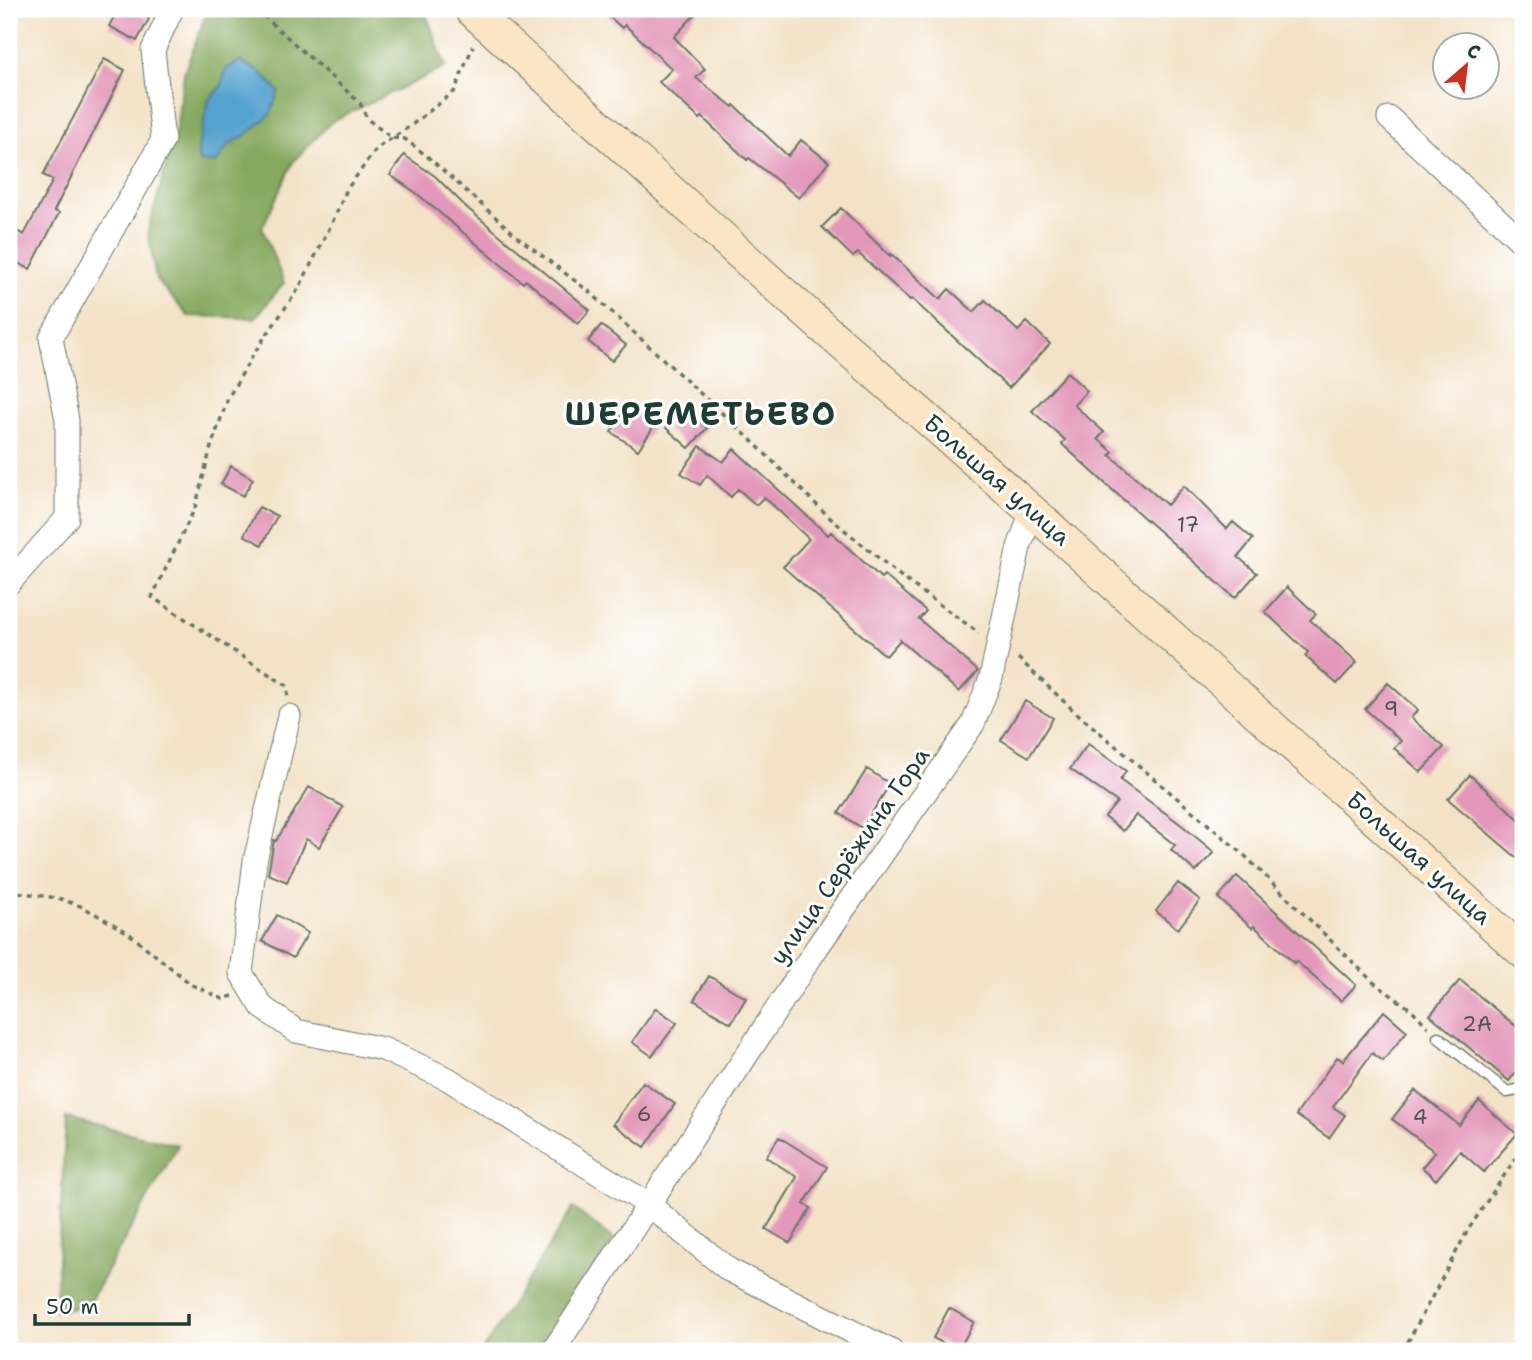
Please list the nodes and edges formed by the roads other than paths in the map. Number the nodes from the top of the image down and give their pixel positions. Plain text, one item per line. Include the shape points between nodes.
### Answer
1 (172, 9) edge
2 (477, 15) edge
3 (1389, 118) dead end
4 (1523, 243) edge
5 (1032, 511) junction
6 (9, 583) edge
7 (289, 716) road end
8 (1523, 952) edge
9 (1438, 1037) road end
10 (1523, 1089) edge
11 (649, 1205) junction
12 (553, 1351) edge
13 (891, 1351) edge

1 - 6 street via 153,50 163,140 51,338 67,420 67,518
2 - 5 street, Большая улица
3 - 4 street
5 - 8 street, Большая улица
5 - 11 street, улица Серёжина Гора via 1019,547 991,678 973,724 818,946
7 - 11 street via 255,861 241,972 262,1007 296,1031 383,1049 448,1079
9 - 10 lane via 1507,1092
11 - 12 street, улица Серёжина Гора
11 - 13 street via 729,1270

